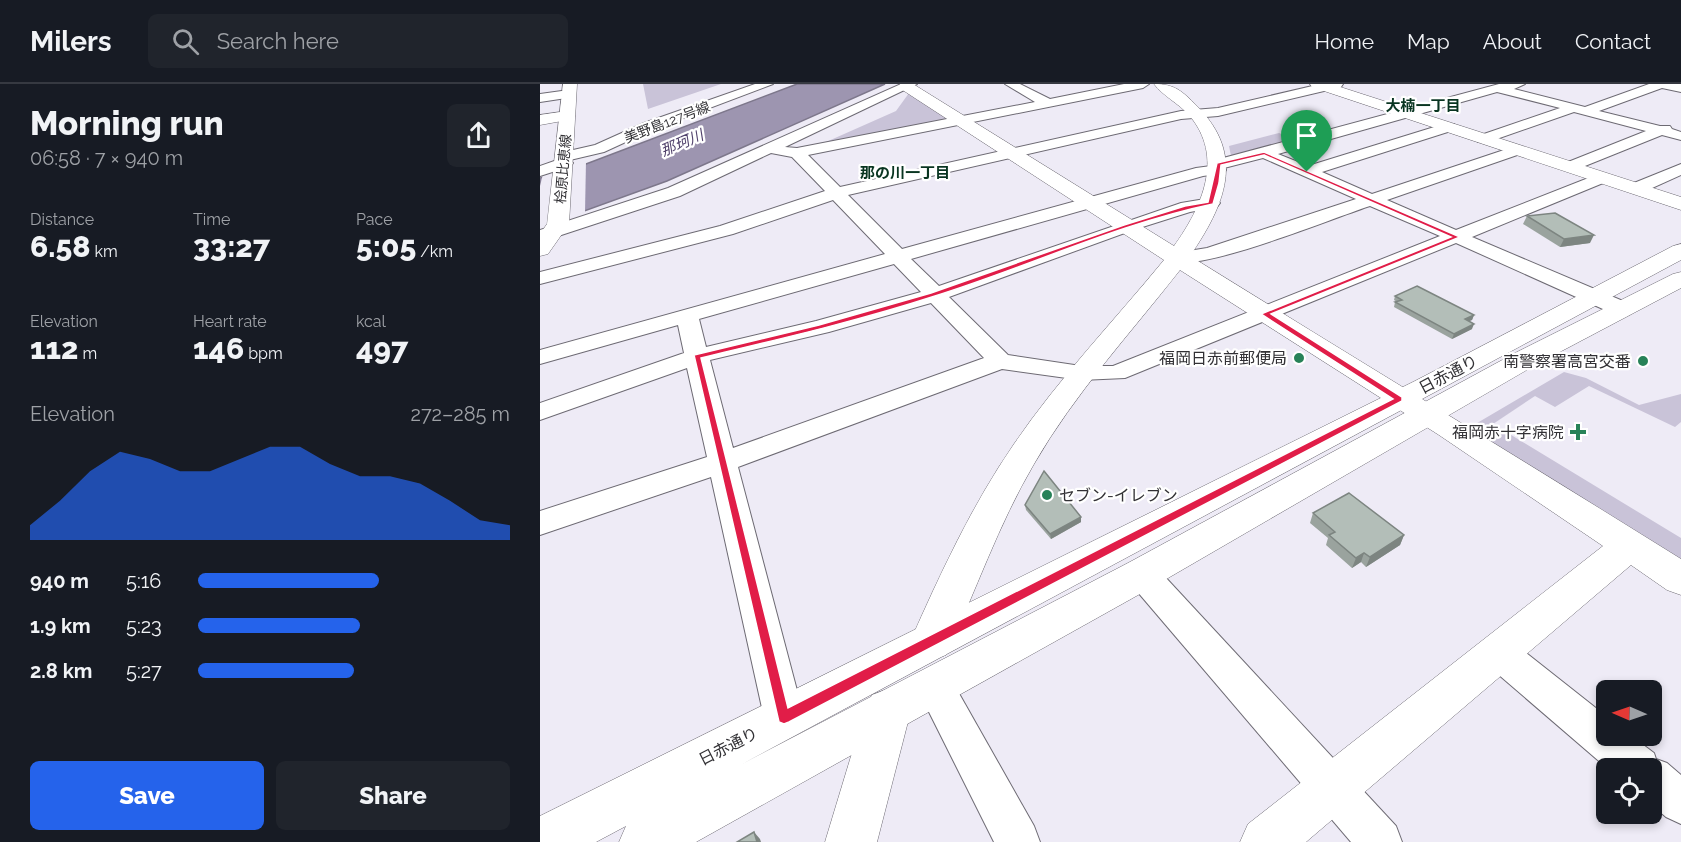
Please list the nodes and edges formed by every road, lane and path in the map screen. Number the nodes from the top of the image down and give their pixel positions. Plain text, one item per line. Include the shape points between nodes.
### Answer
1 (767, 84) edge
2 (1012, 84) edge
3 (1143, 84) edge
4 (1161, 84) edge
5 (1519, 84) edge
6 (908, 85) edge
7 (1327, 85) edge
8 (1490, 86) edge
9 (1681, 88) edge
10 (569, 89) edge
11 (540, 98) edge
12 (1048, 103) junction
13 (1580, 109) junction
14 (1197, 113) junction
15 (1406, 113) junction
16 (567, 116) junction
17 (540, 120) edge
18 (960, 121) junction
19 (1681, 122) edge
20 (1449, 127) junction
21 (1661, 130) junction
22 (1681, 135) edge
23 (1483, 139) junction
24 (768, 149) junction
25 (1518, 150) junction
26 (1013, 152) junction
27 (798, 153) junction
28 (1264, 153) junction
29 (565, 162) junction
30 (1218, 167) junction
31 (1569, 167) junction
32 (1681, 169) edge
33 (540, 171) edge
34 (1307, 172) junction
35 (1602, 178) junction
36 (1635, 189) junction
37 (836, 193) junction
38 (1371, 200) junction
39 (1089, 202) junction
40 (1210, 203) junction
41 (1681, 204) edge
42 (1126, 226) junction
43 (551, 230) edge
44 (1456, 237) junction
45 (540, 249) edge
46 (1681, 252) edge
47 (898, 257) junction
48 (1177, 258) junction
49 (540, 278) edge
50 (1681, 279) edge
51 (934, 295) junction
52 (1607, 303) junction
53 (1265, 314) junction
54 (687, 316) junction
55 (697, 356) junction
56 (540, 357) edge
57 (1000, 361) junction
58 (1081, 373) junction
59 (1413, 406) junction
60 (540, 412) edge
61 (721, 463) junction
62 (540, 523) edge
63 (1629, 546) junction
64 (1142, 574) junction
65 (1681, 579) edge
66 (931, 642) junction
67 (1498, 652) junction
68 (935, 686) junction
69 (888, 710) junction
70 (784, 717) junction
71 (1627, 758) edge
72 (1662, 786) edge
73 (1333, 789) junction
74 (1681, 802) edge
75 (543, 842) edge
76 (645, 842) edge
77 (851, 842) edge
78 (1017, 842) edge
79 (1266, 842) edge
80 (1380, 842) edge

1 - 29 street, 美野島127号線 via 649,126
2 - 12 street
3 - 12 street
4 - 14 street
5 - 8 street
6 - 18 street
6 - 24 street
7 - 14 street via 1218,112
7 - 15 street
8 - 13 street
8 - 15 street
9 - 13 street via 1661,84
10 - 11 street
10 - 16 street, 桧原比恵線
12 - 18 street
13 - 21 street
13 - 23 street
14 - 26 street
14 - 30 street via 1210,134
15 - 20 street
15 - 28 street
16 - 17 street
16 - 29 street, 桧原比恵線
18 - 26 street
18 - 27 street
19 - 21 street
20 - 23 street
20 - 34 street
21 - 22 street
21 - 31 street
23 - 25 street
24 - 27 street
24 - 43 street via 674,192
25 - 31 street
25 - 38 street
26 - 37 street
26 - 39 street
27 - 37 street
28 - 30 street
28 - 34 street
29 - 33 street, 美野島127号線
29 - 43 street, 桧原比恵線
30 - 39 street
30 - 40 street
31 - 35 street
32 - 36 street
34 - 38 street
35 - 36 street
35 - 44 street
36 - 41 street
37 - 47 street
37 - 49 street via 746,225
38 - 44 street
38 - 48 street via 1210,255
39 - 42 street
39 - 47 street
40 - 42 street
40 - 48 street
42 - 48 street
42 - 51 street
43 - 45 street
44 - 52 street
44 - 53 street
46 - 52 street, 日赤通り
47 - 51 street
47 - 54 street
48 - 53 street
48 - 58 street
50 - 52 street, 日赤通り
51 - 55 street
51 - 57 street
52 - 59 street, 日赤通り
53 - 58 street via 1116,373
53 - 59 street
54 - 55 street
54 - 56 street
55 - 60 street
55 - 61 street
57 - 58 street
57 - 61 street
58 - 66 street via 1010,476 960,569
59 - 63 street
59 - 64 street, 日赤通り
59 - 66 street, 日赤通り
61 - 62 street
61 - 70 street
63 - 65 street
63 - 67 street
64 - 68 street, 日赤通り
64 - 73 street
66 - 70 street, 日赤通り
67 - 71 street
67 - 73 street
68 - 69 street, 日赤通り
68 - 78 street
69 - 76 street, 日赤通り
69 - 77 street
70 - 75 street, 日赤通り
72 - 74 street
73 - 79 street
73 - 80 street

